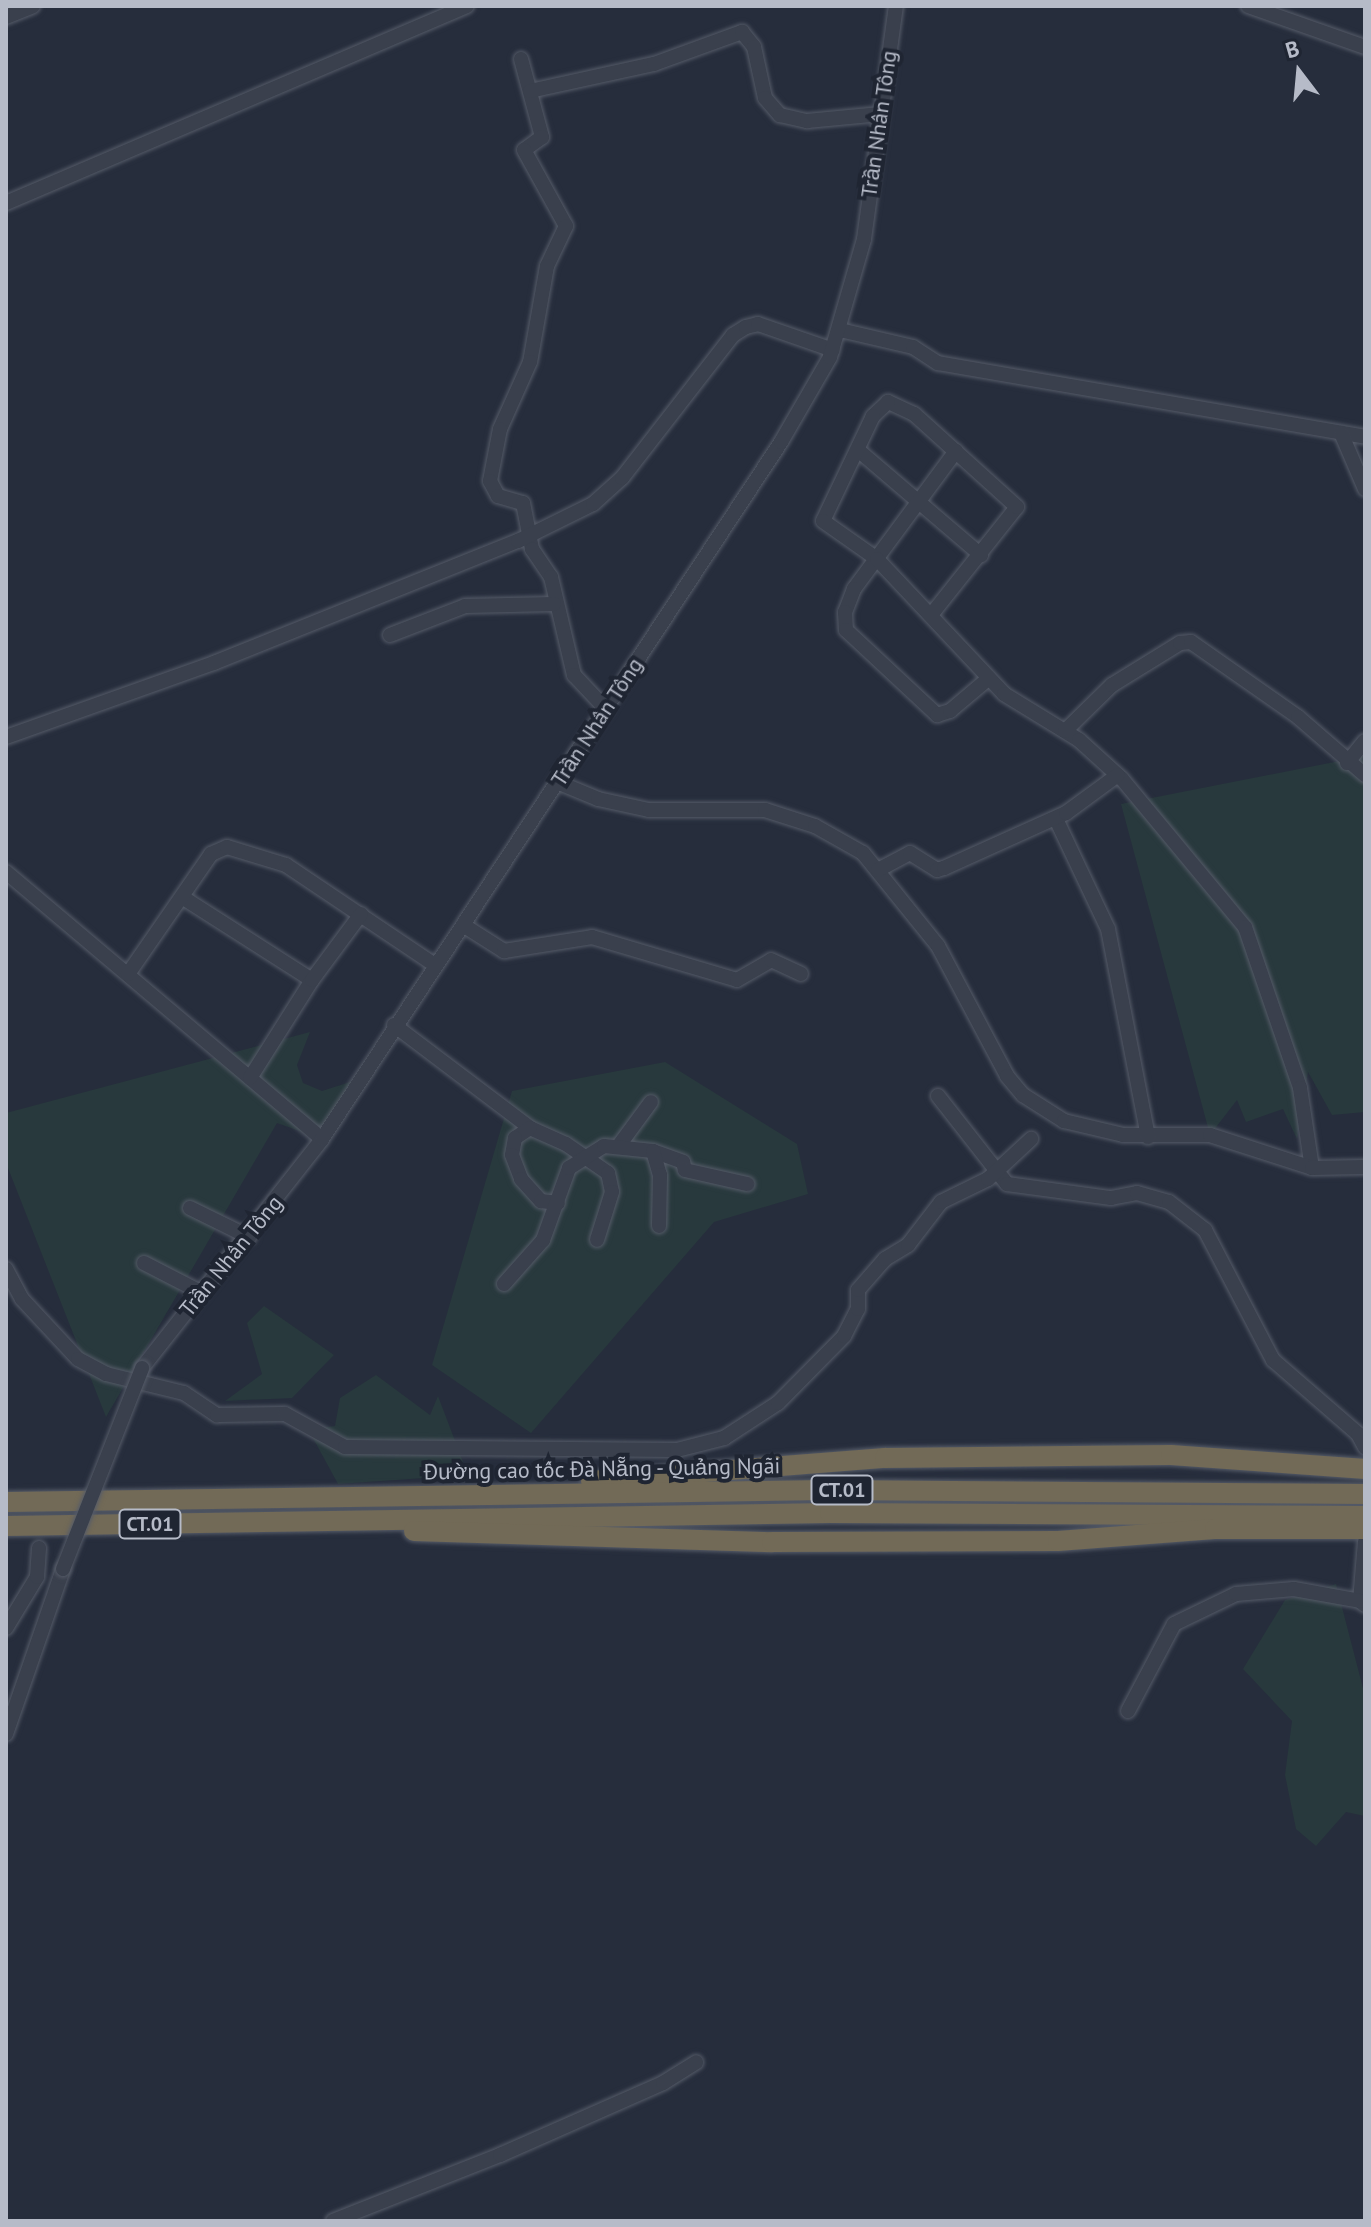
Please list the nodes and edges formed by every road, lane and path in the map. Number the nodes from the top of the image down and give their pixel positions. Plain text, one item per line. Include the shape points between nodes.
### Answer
1 (33, 6) edge
2 (467, 6) edge
3 (896, 6) edge
4 (1248, 6) edge
5 (6, 17) edge
6 (1365, 47) edge
7 (521, 59) dead end
8 (530, 91) junction
9 (881, 114) junction
10 (6, 203) edge
11 (840, 330) junction
12 (833, 350) junction
13 (1341, 433) junction
14 (1365, 437) edge
15 (858, 450) junction
16 (956, 451) junction
17 (1365, 489) edge
18 (918, 504) junction
19 (529, 536) junction
20 (981, 555) junction
21 (877, 559) junction
22 (554, 604) junction
23 (931, 615) junction
24 (390, 635) dead end
25 (989, 678) junction
26 (606, 709) junction
27 (1065, 731) junction
28 (6, 737) edge
29 (1365, 741) edge
30 (1347, 763) junction
31 (1118, 775) junction
32 (1365, 775) edge
33 (557, 782) junction
34 (1056, 819) junction
35 (878, 870) junction
36 (6, 872) edge
37 (182, 897) junction
38 (361, 914) junction
39 (463, 925) junction
40 (435, 965) junction
41 (128, 974) junction
42 (801, 974) dead end
43 (312, 980) junction
44 (394, 1025) junction
45 (250, 1078) junction
46 (938, 1096) dead end
47 (651, 1102) dead end
48 (530, 1128) junction
49 (1148, 1137) junction
50 (322, 1139) junction
51 (1031, 1139) dead end
52 (620, 1144) junction
53 (653, 1151) junction
54 (584, 1158) junction
55 (1365, 1167) edge
56 (1312, 1168) junction
57 (995, 1172) junction
58 (747, 1184) dead end
59 (558, 1203) junction
60 (190, 1208) dead end
61 (659, 1226) dead end
62 (249, 1237) junction
63 (597, 1240) dead end
64 (144, 1263) dead end
65 (6, 1269) edge
66 (504, 1284) dead end
67 (202, 1293) junction
68 (1365, 1447) edge
69 (1365, 1469) edge
70 (319, 1494) junction
71 (1365, 1494) edge
72 (6, 1502) edge
73 (1365, 1516) edge
74 (330, 1524) junction
75 (6, 1526) edge
76 (1365, 1529) edge
77 (1365, 1542) edge
78 (39, 1548) dead end
79 (1363, 1603) edge
80 (6, 1628) edge
81 (1128, 1711) dead end
82 (6, 1734) edge
83 (696, 2062) dead end
84 (333, 2221) edge

1 - 5 street
2 - 10 street
3 - 9 street, Trần Nhân Tông
4 - 6 street
7 - 8 street
8 - 9 street via 654,64 742,32 754,47 765,98 780,115 807,121
8 - 19 street via 542,137 524,150 566,226 547,266 530,362 500,429 490,481 498,496 521,500
9 - 11 street, Trần Nhân Tông via 864,239
11 - 12 street, Trần Nhân Tông
11 - 13 street via 913,347 938,363
12 - 19 street via 758,324 746,327 733,335 622,478 593,504
12 - 26 street, Trần Nhân Tông via 781,442
13 - 14 street
13 - 17 street
15 - 16 street via 878,407 888,402 914,414
15 - 18 street
15 - 21 street via 823,518
16 - 18 street
16 - 20 street via 1017,507
18 - 20 street
18 - 21 street
19 - 22 street via 533,551 547,564
19 - 28 street via 214,663
20 - 23 street
21 - 23 street
21 - 25 street via 849,599 846,630 937,715 950,711
22 - 24 street via 465,606
22 - 26 street via 574,675
23 - 25 street
25 - 27 street via 1004,694
26 - 33 street, Trần Nhân Tông
27 - 30 street via 1112,685 1180,643 1191,642 1287,709
27 - 31 street
29 - 30 street
30 - 32 street
31 - 34 street
31 - 56 street via 1245,927 1300,1088
33 - 35 street via 598,799 649,810 765,810 840,838
33 - 39 street, Trần Nhân Tông
34 - 35 street via 944,868 937,870 910,853
34 - 49 street via 1108,929
35 - 49 street via 938,946 997,1061 1023,1095 1064,1121
36 - 41 street
37 - 38 street via 211,854 227,847 286,865
37 - 41 street
37 - 43 street
38 - 40 street
38 - 43 street
39 - 40 street, Trần Nhân Tông
39 - 42 street via 504,951 592,937 737,980 771,960
40 - 44 street, Trần Nhân Tông
41 - 45 street
43 - 45 street
44 - 48 street
44 - 50 street, Trần Nhân Tông
45 - 50 street
46 - 57 street
47 - 52 street
48 - 54 street
48 - 59 street via 515,1138 512,1155 521,1179 541,1201
49 - 56 street via 1210,1135
50 - 62 street, Trần Nhân Tông
51 - 57 street
52 - 53 street
52 - 54 street
53 - 58 street via 683,1162 685,1170
53 - 61 street via 660,1175
54 - 59 street via 569,1168
54 - 63 street via 612,1179
55 - 56 street
57 - 65 street via 941,1202 908,1245 885,1259 858,1290 858,1309 844,1336 778,1403 724,1438 677,1450 345,1447 285,1414 217,1415 184,1393 106,1374 78,1359 22,1299
57 - 68 street via 1007,1184 1039,1192 1111,1198 1137,1193 1169,1202 1205,1230 1273,1360 1358,1434
59 - 66 street via 543,1240
60 - 62 street
62 - 67 street, Trần Nhân Tông
64 - 67 street
67 - 82 street, Trần Nhân Tông, bridge via 142,1368 63,1569
69 - 70 highway via 1171,1455 885,1458 651,1479
70 - 71 highway, Đường cao tốc Đà Nẵng - Quảng Ngãi / CT.01 via 1019,1489
70 - 72 highway, CT.01
73 - 74 highway, Đường cao tốc Đà Nẵng - Quảng Ngãi / CT.01 via 1019,1512
74 - 75 highway, CT.01
74 - 76 highway via 772,1542 1058,1541 1215,1529
77 - 79 street
78 - 80 street via 37,1577
79 - 81 street via 1294,1589 1223,1600 1174,1624
83 - 84 street via 663,2083 486,2161

